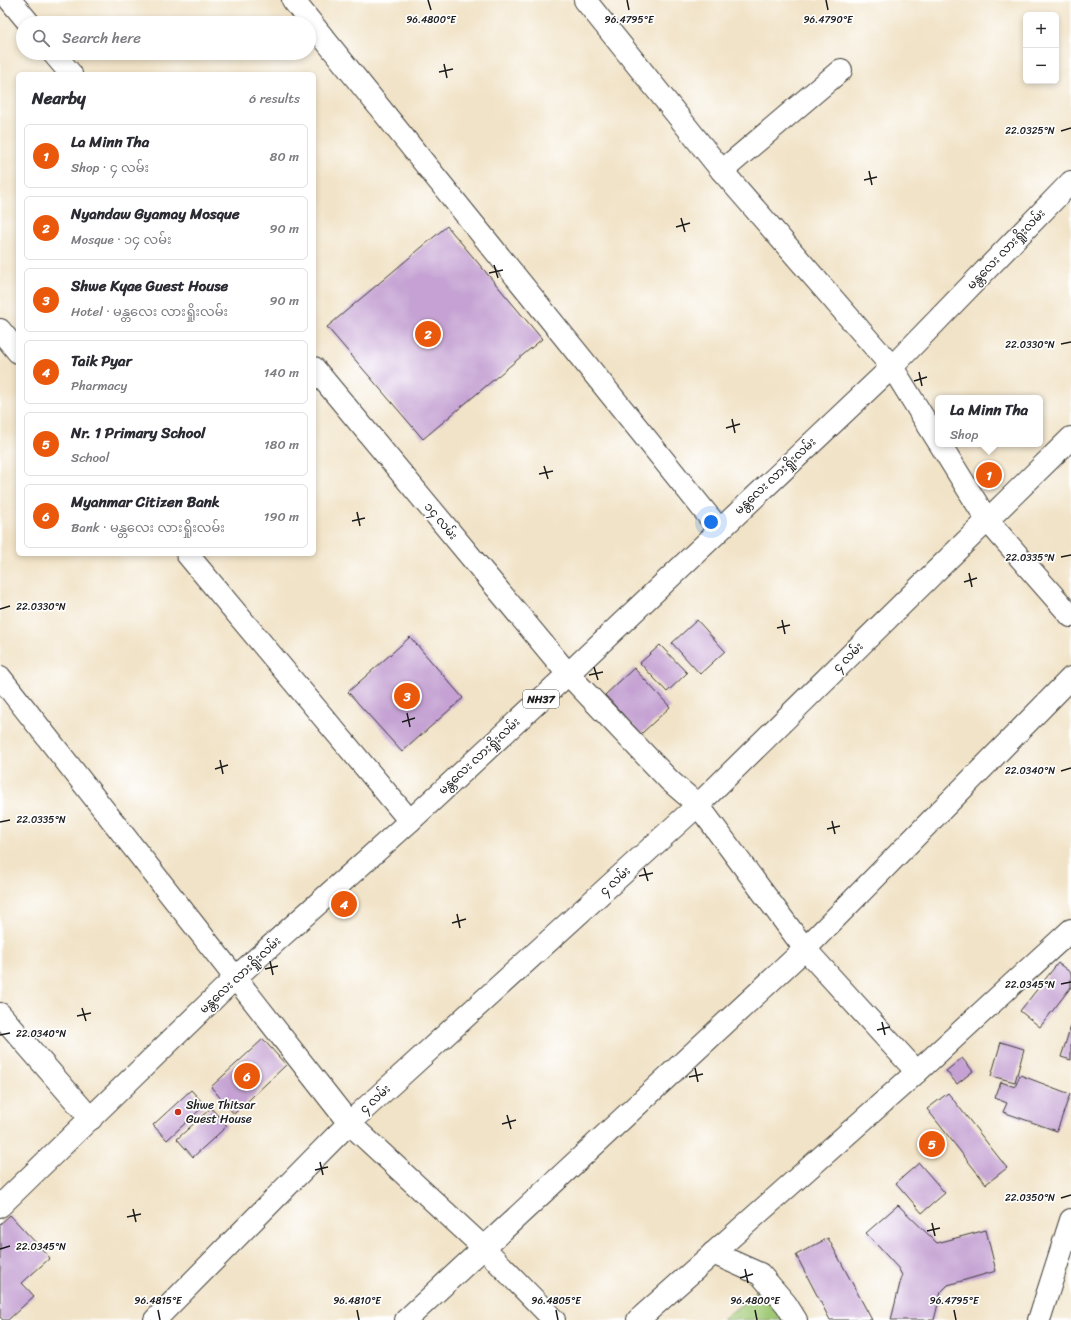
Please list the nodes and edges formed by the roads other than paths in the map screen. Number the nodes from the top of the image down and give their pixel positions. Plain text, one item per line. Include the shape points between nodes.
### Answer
1 (10, 0) edge
2 (293, 0) edge
3 (585, 0) edge
4 (23, 16) edge
5 (306, 16) edge
6 (316, 29) edge
7 (59, 60) edge
8 (841, 70) dead end
9 (69, 72) edge
10 (722, 171) junction
11 (1071, 182) edge
12 (0, 330) edge
13 (16, 350) edge
14 (892, 367) junction
15 (316, 370) edge
16 (935, 436) edge
17 (1071, 438) edge
18 (942, 447) edge
19 (987, 520) junction
20 (719, 529) junction
21 (189, 556) edge
22 (1071, 616) edge
23 (568, 674) junction
24 (0, 677) edge
25 (1071, 678) edge
26 (698, 805) junction
27 (410, 821) junction
28 (1071, 930) edge
29 (805, 949) junction
30 (235, 978) junction
31 (0, 1014) edge
32 (917, 1072) junction
33 (91, 1119) junction
34 (349, 1123) junction
35 (0, 1206) edge
36 (1071, 1220) edge
37 (484, 1248) junction
38 (713, 1253) junction
39 (155, 1320) edge
40 (406, 1320) edge
41 (554, 1320) edge
42 (638, 1320) edge
43 (796, 1320) edge
44 (1040, 1320) edge

1 - 4 main road
2 - 5 main road
3 - 10 main road
6 - 20 main road
7 - 9 main road
8 - 10 main road
10 - 14 main road
11 - 14 main road, မန္တလေး လားရှိုးလမ်း / NH37
12 - 13 main road
14 - 16 main road
14 - 20 main road, မန္တလေး လားရှိုးလမ်း / NH37
15 - 23 main road, ၁၄ လမ်း
17 - 19 main road, ၄ လမ်း
18 - 19 main road
19 - 22 main road
19 - 26 main road, ၄ လမ်း
20 - 23 main road, မန္တလေး လားရှိုးလမ်း / NH37
21 - 27 main road
23 - 26 main road, ၁၄ လမ်း via 670,781
23 - 27 main road, မန္တလေး လားရှိုးလမ်း / NH37
24 - 30 main road
25 - 29 main road
26 - 29 main road, ၁၄ လမ်း
26 - 34 main road, ၄ လမ်း
27 - 30 main road, မန္တလေး လားရှိုးလမ်း / NH37
28 - 32 main road
29 - 32 main road, ၁၄ လမ်း
29 - 37 main road
30 - 33 main road, မန္တလေး လားရှိုးလမ်း / NH37
30 - 34 main road
31 - 33 main road
32 - 38 main road
33 - 35 main road, မန္တလေး လားရှိုးလမ်း / NH37
34 - 37 main road
34 - 39 main road, ၄ လမ်း
36 - 44 main road
37 - 40 main road
37 - 41 main road
38 - 42 main road
38 - 43 main road via 760,1274

